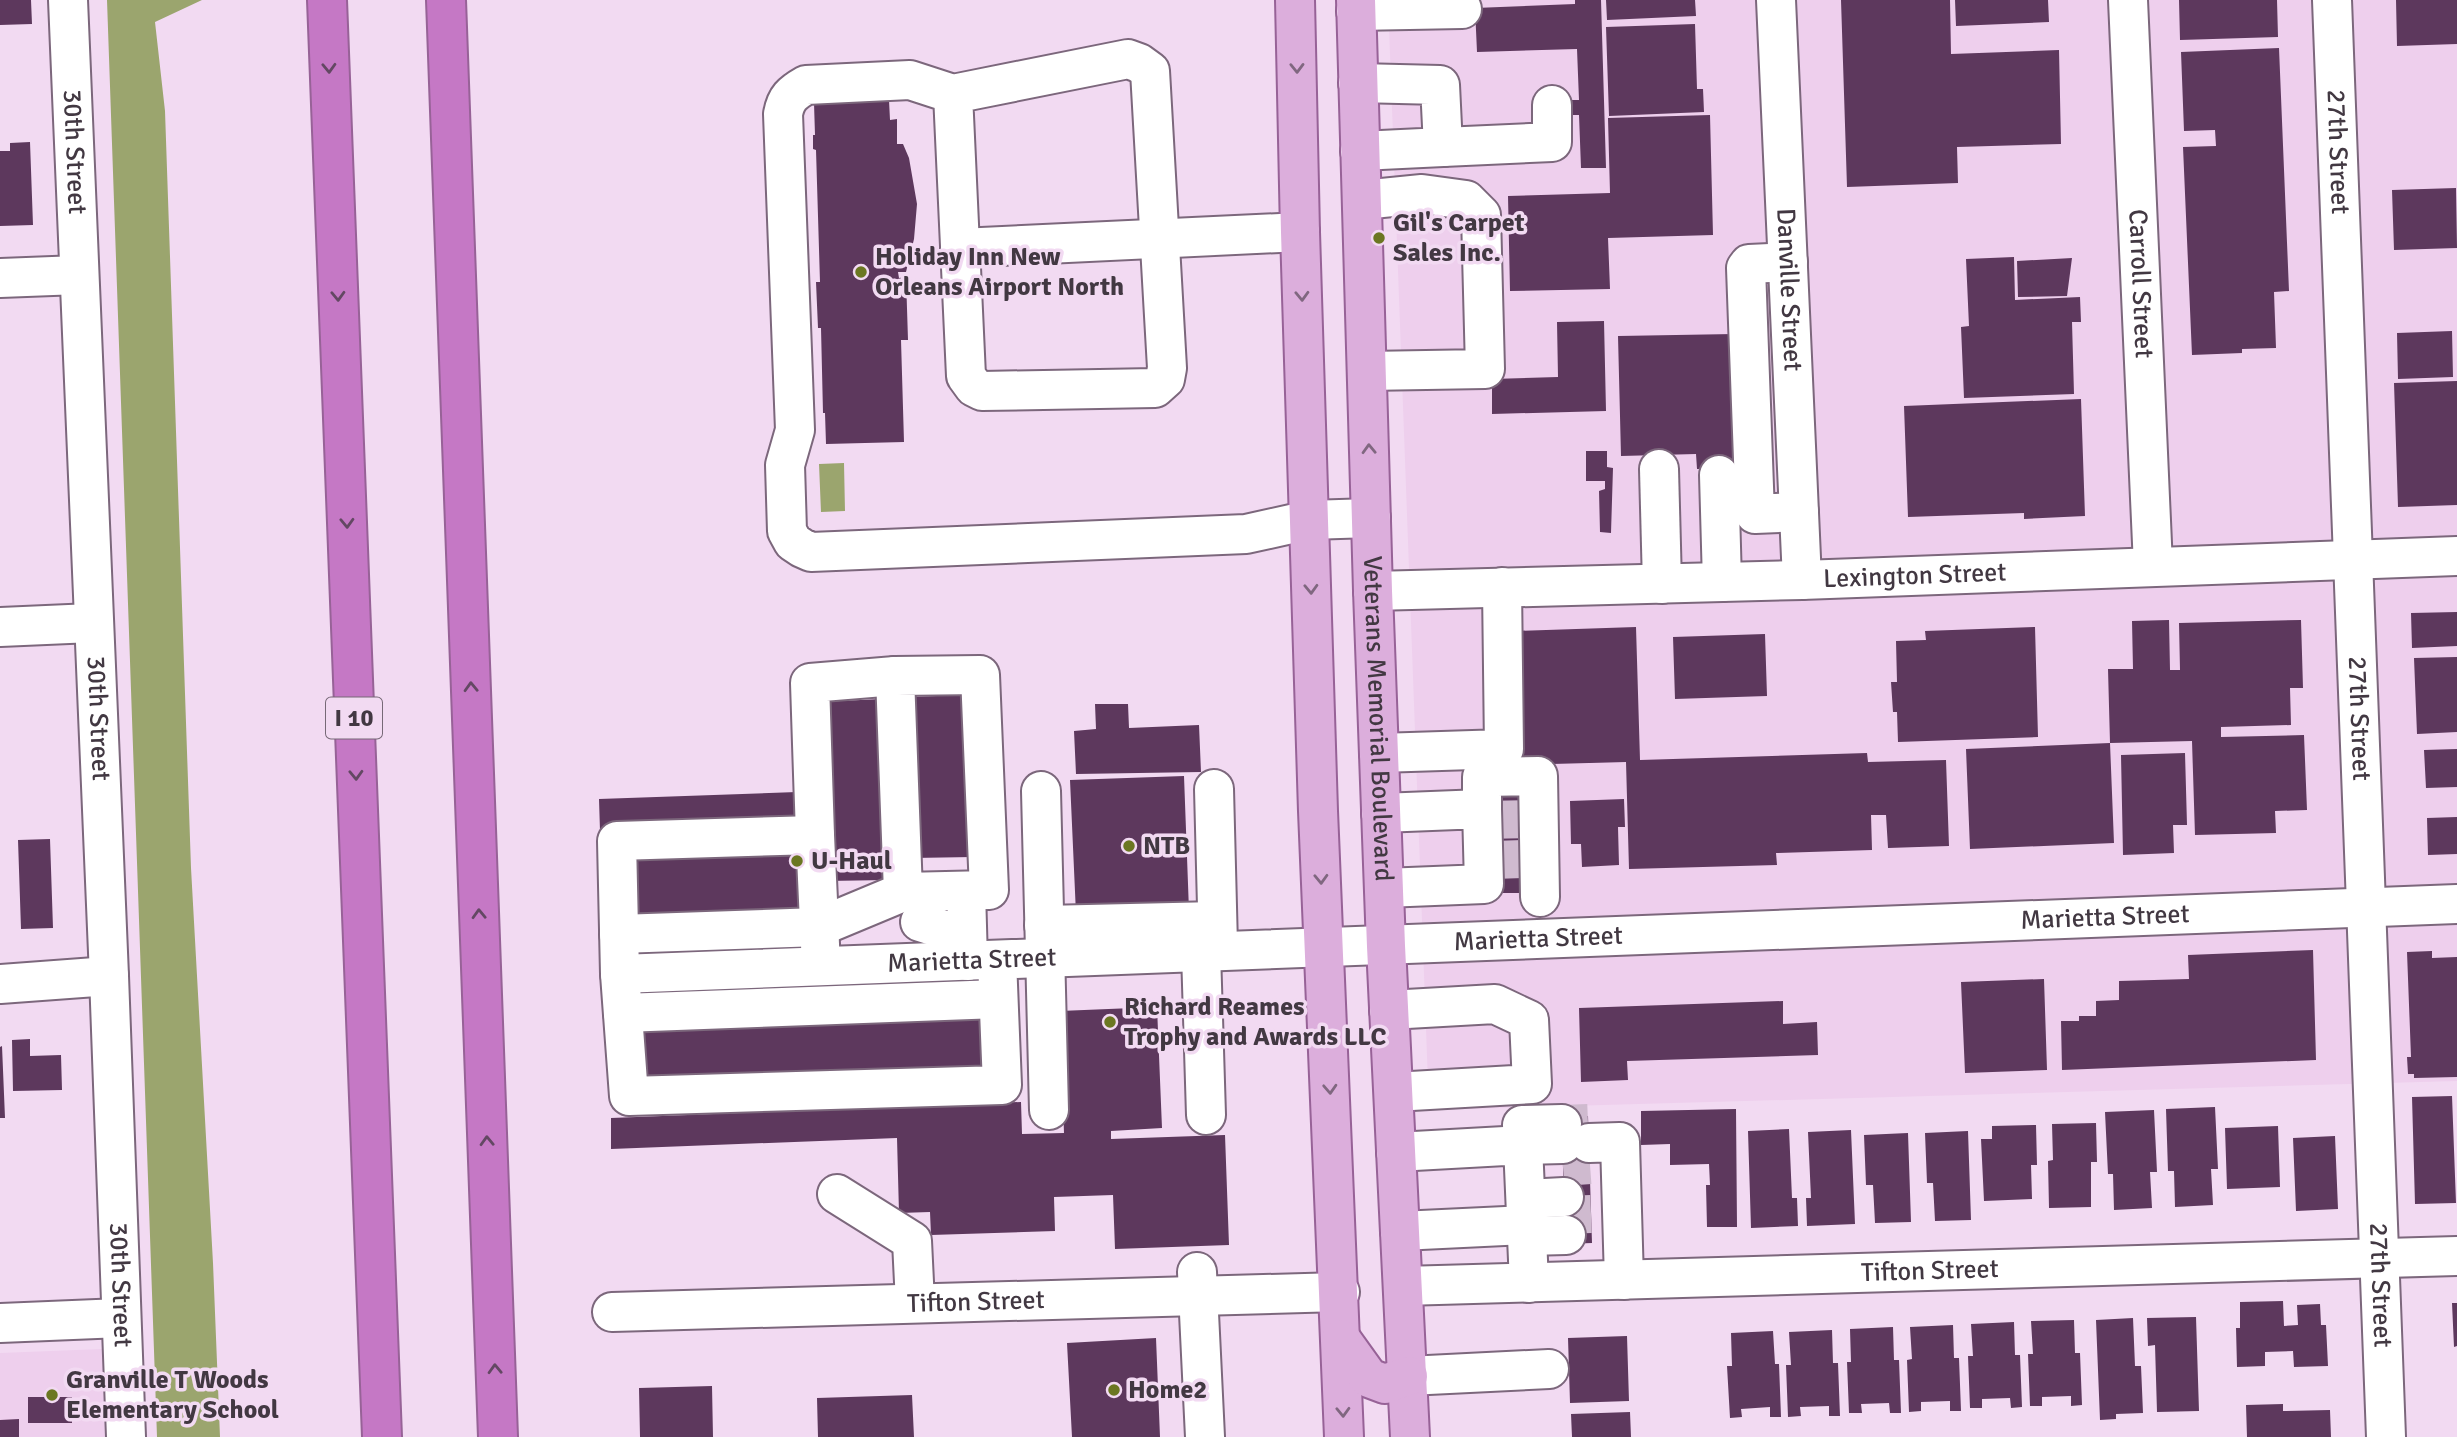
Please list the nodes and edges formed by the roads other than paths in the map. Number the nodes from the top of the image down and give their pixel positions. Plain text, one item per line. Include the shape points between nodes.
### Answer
1 (68, 0) edge
2 (327, 0) edge
3 (446, 0) edge
4 (1295, 0) edge
5 (1776, 0) edge
6 (2128, 0) edge
7 (2332, 0) edge
8 (1356, 5) edge
9 (1462, 9) dead end
10 (1358, 83) junction
11 (953, 94) junction
12 (1552, 105) dead end
13 (1443, 147) junction
14 (1360, 151) junction
15 (1362, 200) junction
16 (1300, 232) junction
17 (1160, 240) junction
18 (960, 248) junction
19 (79, 275) junction
20 (0, 278) edge
21 (1367, 371) junction
22 (1659, 469) dead end
23 (1719, 475) dead end
24 (1371, 517) junction
25 (1309, 520) junction
26 (2457, 556) edge
27 (2354, 561) junction
28 (2153, 566) junction
29 (1802, 580) junction
30 (1722, 582) junction
31 (1662, 584) junction
32 (1502, 587) junction
33 (1373, 591) junction
34 (92, 622) junction
35 (0, 627) edge
36 (895, 676) junction
37 (1379, 753) junction
38 (1214, 789) dead end
39 (1041, 791) dead end
40 (1482, 809) junction
41 (1381, 813) junction
42 (815, 835) junction
43 (1505, 864) junction
44 (1384, 888) junction
45 (966, 891) junction
46 (1541, 897) junction
47 (2457, 904) edge
48 (2367, 906) junction
49 (899, 909) junction
50 (819, 927) junction
51 (619, 934) junction
52 (1045, 941) junction
53 (1212, 941) junction
54 (1541, 941) junction
55 (1386, 946) junction
56 (1323, 947) junction
57 (977, 953) junction
58 (821, 966) junction
59 (620, 974) junction
60 (109, 976) junction
61 (0, 984) edge
62 (998, 999) junction
63 (1389, 1010) junction
64 (622, 1013) junction
65 (1394, 1092) junction
66 (1049, 1110) dead end
67 (1206, 1115) dead end
68 (1396, 1152) junction
69 (1590, 1183) junction
70 (837, 1194) dead end
71 (1525, 1198) junction
72 (1400, 1231) junction
73 (2457, 1256) edge
74 (2381, 1259) junction
75 (1624, 1280) junction
76 (1529, 1283) junction
77 (1403, 1286) junction
78 (1340, 1292) junction
79 (1199, 1296) junction
80 (915, 1303) junction
81 (612, 1311) dead end
82 (121, 1318) junction
83 (0, 1323) edge
84 (1341, 1339) junction
85 (1549, 1369) dead end
86 (1408, 1376) junction
87 (1197, 1432) edge
88 (126, 1437) edge
89 (382, 1437) edge
90 (498, 1437) edge
91 (1344, 1437) edge
92 (1410, 1437) edge
93 (2386, 1437) edge

1 - 19 street, 30th Street
2 -> 89 highway, I 10
90 -> 3 highway
4 -> 16 main road
5 - 29 street, Danville Street
6 - 28 street, Carroll Street
7 - 27 street, 27th Street
8 - 9 street
8 - 10 main road, Veterans Memorial Boulevard
10 - 13 street via 1440,85
10 - 14 main road, Veterans Memorial Boulevard
11 - 17 street via 1128,59 1139,63 1150,71
11 - 18 street
11 - 25 street via 910,80 806,85 785,104 795,430 785,465 787,531 793,542 811,552 1191,537 1245,534
12 - 13 street via 1552,142
13 - 14 street
14 - 15 main road, Veterans Memorial Boulevard
15 - 21 main road, Veterans Memorial Boulevard
15 - 21 street via 1422,194 1466,200 1481,215 1485,369
16 - 17 street
16 -> 25 main road
17 - 18 street
17 - 18 street via 1167,368 1165,379 1155,388 982,391 974,387 966,376
19 - 20 street
19 - 34 street, 30th Street
24 -> 21 main road, Veterans Memorial Boulevard
22 - 31 street
23 - 30 street
24 - 25 street
24 - 33 main road, Veterans Memorial Boulevard
25 -> 56 main road
26 - 27 street, Lexington Street
27 - 28 street, Lexington Street
27 - 48 street, 27th Street
28 - 29 street, Lexington Street
29 - 30 street, Lexington Street
30 - 31 street, Lexington Street
31 - 32 street, Lexington Street
32 - 33 street, Lexington Street
32 - 37 street via 1504,749
33 - 37 main road, Veterans Memorial Boulevard
34 - 35 street
34 - 60 street, 30th Street
36 - 42 street via 810,683
36 - 45 street via 980,675 989,890
36 - 49 street
37 - 41 main road, Veterans Memorial Boulevard
38 - 53 street
39 - 52 street
40 - 41 street
40 - 43 street
40 - 43 street via 1482,777 1538,776
41 - 44 main road, Veterans Memorial Boulevard
42 - 50 street
42 - 51 street via 617,841
43 - 44 street
43 - 46 street
43 - 46 street via 1487,893
44 - 55 main road, Veterans Memorial Boulevard
45 - 49 street
45 - 57 street
46 - 54 street
47 - 48 street, Marietta Street
48 - 54 street, Marietta Street
48 - 74 street, 27th Street
49 - 50 street
49 - 57 street
50 - 51 street
50 - 58 street
51 - 59 street
52 - 53 street, Marietta Street
52 - 57 street, Marietta Street
52 - 66 street
53 - 56 street, Marietta Street
53 - 67 street
54 - 55 street, Marietta Street
55 - 56 street, Marietta Street
55 - 63 main road, Veterans Memorial Boulevard
56 -> 78 main road
57 - 58 street, Marietta Street
57 - 62 street
58 - 59 street, Marietta Street
59 - 64 street
60 - 61 street
60 - 82 street, 30th Street
62 - 64 street
62 - 64 street via 1002,1085 629,1096
63 - 65 main road, Veterans Memorial Boulevard
63 - 65 street via 1495,1004 1529,1020 1532,1084
65 - 68 main road, Veterans Memorial Boulevard
68 - 71 street
68 - 72 main road, Veterans Memorial Boulevard
69 - 71 street
69 - 71 street
69 - 75 street
70 - 80 street via 912,1241
71 - 72 street
71 - 76 street
72 - 77 main road, Veterans Memorial Boulevard
73 - 74 street, Tifton Street
74 - 75 street, Tifton Street
74 - 93 street, 27th Street
75 - 76 street, Tifton Street
76 - 77 street, Tifton Street
77 - 86 main road, Veterans Memorial Boulevard
78 - 79 street, Tifton Street
78 - 84 main road
79 - 80 street, Tifton Street
79 - 87 street
80 - 81 street, Tifton Street
82 - 83 street
82 - 88 street, 30th Street
84 - 86 main road via 1369,1378 1385,1384
84 -> 91 main road
85 - 86 street
86 - 92 main road, Veterans Memorial Boulevard

